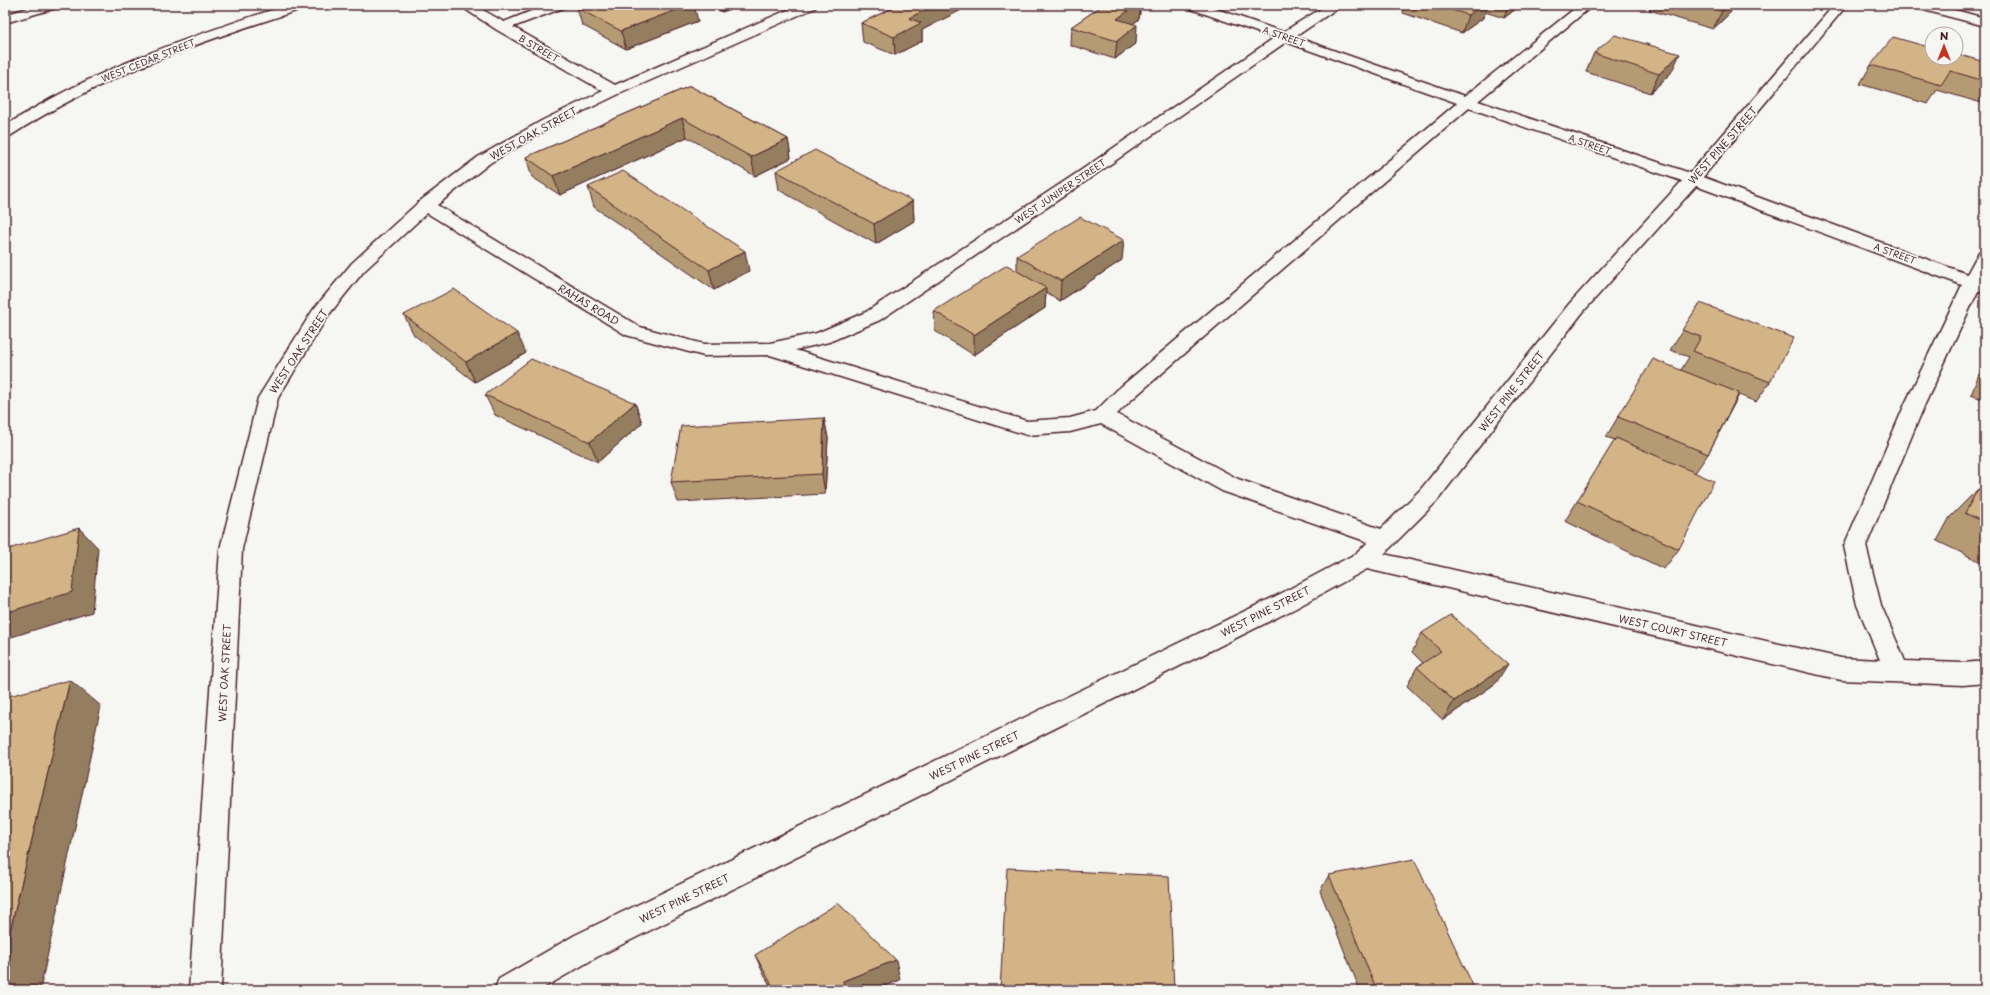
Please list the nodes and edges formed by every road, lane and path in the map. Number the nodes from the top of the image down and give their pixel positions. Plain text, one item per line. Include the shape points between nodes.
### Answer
1 (51, 5) edge
2 (300, 5) edge
3 (465, 5) edge
4 (558, 5) edge
5 (810, 5) edge
6 (1193, 5) edge
7 (1336, 5) edge
8 (1587, 5) edge
9 (1841, 5) edge
10 (1921, 5) edge
11 (5, 19) edge
12 (1985, 22) edge
13 (502, 26) junction
14 (1285, 37) junction
15 (614, 91) junction
16 (1467, 102) junction
17 (5, 133) edge
18 (1693, 179) junction
19 (426, 205) junction
20 (1985, 256) edge
21 (1979, 284) edge
22 (770, 349) junction
23 (1103, 416) junction
24 (1385, 539) junction
25 (1365, 559) junction
26 (1898, 671) junction
27 (1985, 672) edge
28 (205, 990) edge
29 (510, 990) edge

1 - 11 street
2 - 17 street, WEST CEDAR STREET via 182,45 106,76 35,113
3 - 13 street, B STREET
4 - 13 street
5 - 15 street, WEST OAK STREET
6 - 14 street, A STREET
7 - 14 street, WEST JUNIPER STREET
8 - 16 street
9 - 18 street, WEST PINE STREET
10 - 12 street
13 - 15 street, B STREET
14 - 16 street, A STREET
14 - 22 street, WEST JUNIPER STREET via 1083,176 872,316 822,338
15 - 19 street, WEST OAK STREET via 548,123 484,160
16 - 18 street, A STREET
16 - 23 street via 1124,395
18 - 21 street, A STREET
18 - 24 street, WEST PINE STREET via 1576,308 1430,495
19 - 22 street, RAHAS ROAD via 633,330 704,350
19 - 28 street, WEST OAK STREET via 358,267 320,314 268,398 231,550
20 - 21 street
21 - 26 street via 1915,404 1855,546 1869,605
22 - 23 street via 1027,428 1070,425
23 - 24 street via 1230,485
24 - 25 street, WEST PINE STREET
25 - 26 street, WEST COURT STREET via 1840,669
25 - 29 street, WEST PINE STREET via 1288,601 586,946
26 - 27 street, WEST COURT STREET via 1963,674

